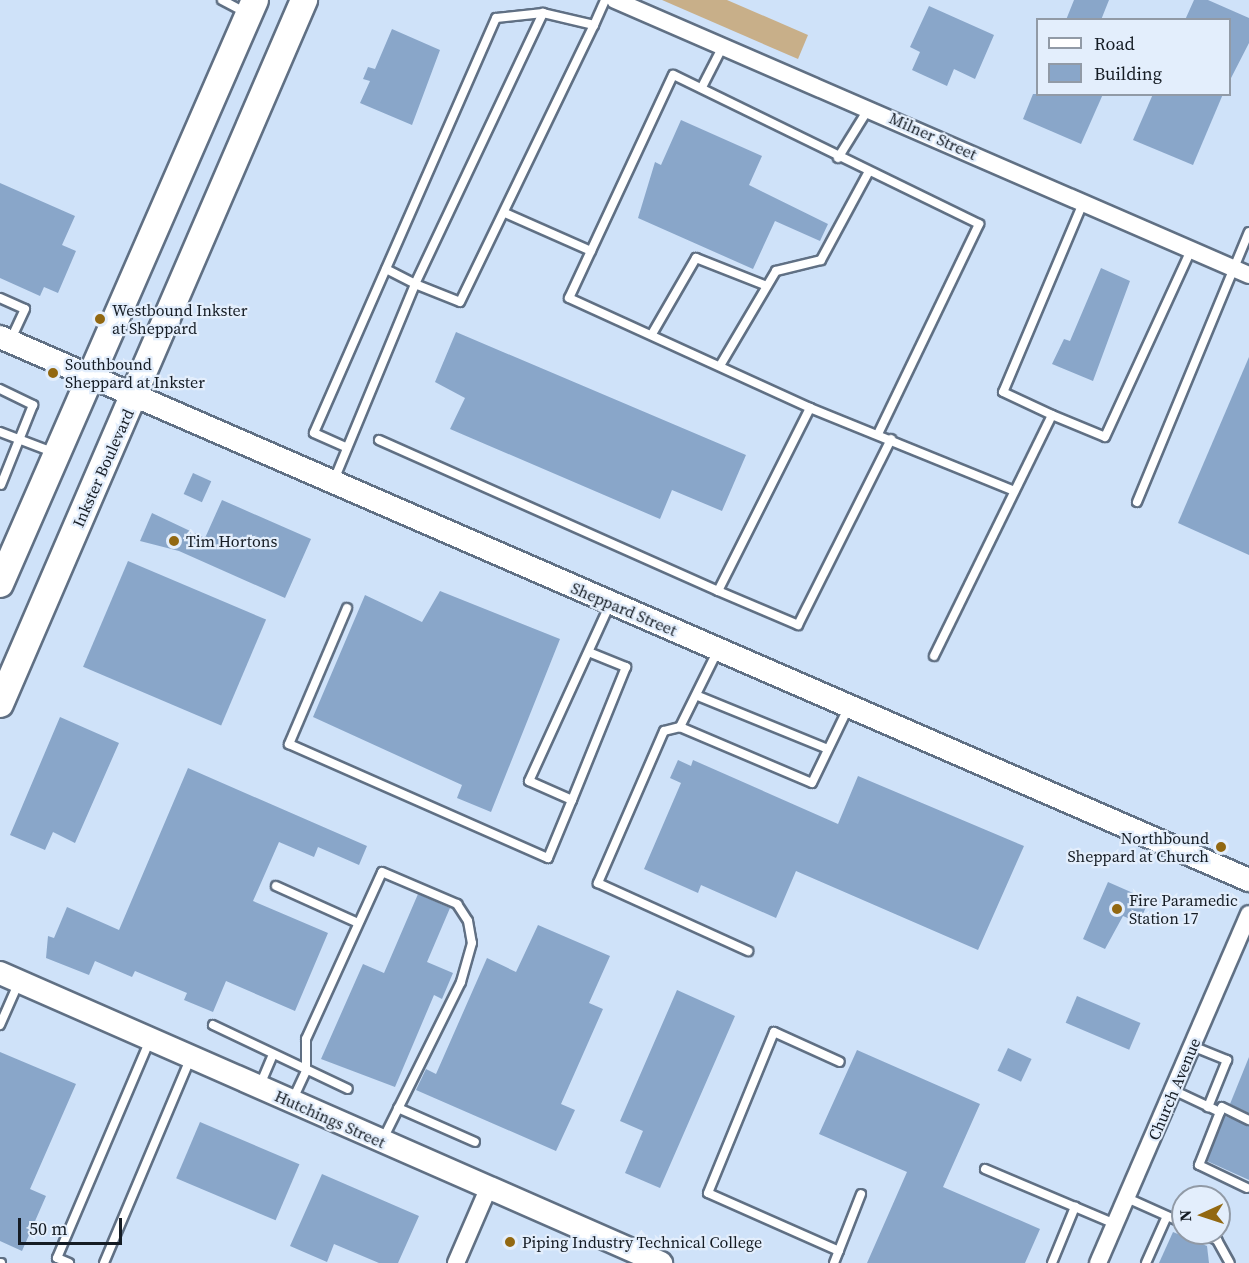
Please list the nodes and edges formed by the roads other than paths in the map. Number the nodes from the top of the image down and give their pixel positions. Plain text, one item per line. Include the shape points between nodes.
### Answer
1 (222, 0) edge
2 (304, 0) edge
3 (605, 0) edge
4 (615, 0) edge
5 (252, 7) edge
6 (543, 13) junction
7 (594, 25) junction
8 (723, 45) junction
9 (702, 87) junction
10 (870, 108) junction
11 (838, 158) junction
12 (868, 173) junction
13 (1084, 202) junction
14 (505, 213) junction
15 (1249, 232) edge
16 (1191, 250) junction
17 (591, 251) junction
18 (1232, 268) junction
19 (386, 269) junction
20 (1249, 275) edge
21 (416, 284) junction
22 (767, 286) junction
23 (0, 298) edge
24 (652, 334) junction
25 (5, 339) edge
26 (721, 364) junction
27 (90, 377) junction
28 (0, 389) edge
29 (134, 396) junction
30 (810, 408) junction
31 (1052, 415) junction
32 (0, 432) edge
33 (878, 434) junction
34 (19, 439) junction
35 (891, 439) junction
36 (379, 440) dead end
37 (347, 448) junction
38 (57, 454) junction
39 (334, 481) junction
40 (1, 485) edge
41 (1014, 490) junction
42 (1137, 502) dead end
43 (0, 584) edge
44 (718, 591) junction
45 (610, 603) junction
46 (347, 608) dead end
47 (718, 648) junction
48 (591, 653) junction
49 (934, 656) dead end
50 (698, 696) junction
51 (0, 704) edge
52 (849, 705) junction
53 (680, 727) junction
54 (828, 749) junction
55 (572, 800) junction
56 (1249, 880) edge
57 (276, 886) dead end
58 (1249, 914) edge
59 (358, 923) junction
60 (748, 951) dead end
61 (10, 978) edge
62 (0, 1024) edge
63 (213, 1025) dead end
64 (150, 1039) junction
65 (1192, 1046) junction
66 (273, 1055) junction
67 (190, 1058) junction
68 (840, 1062) dead end
69 (306, 1071) junction
70 (258, 1088) junction
71 (348, 1089) dead end
72 (1173, 1090) junction
73 (291, 1102) junction
74 (1208, 1107) junction
75 (398, 1108) junction
76 (1220, 1112) junction
77 (1249, 1120) edge
78 (381, 1142) junction
79 (475, 1142) dead end
80 (985, 1169) dead end
81 (1247, 1188) dead end
82 (488, 1189) junction
83 (861, 1194) dead end
84 (1127, 1198) junction
85 (1076, 1207) junction
86 (1167, 1216) junction
87 (1171, 1218) edge
88 (1115, 1224) junction
89 (1220, 1245) edge
90 (839, 1251) junction
91 (69, 1263) edge
92 (104, 1263) edge
93 (456, 1263) edge
94 (661, 1263) edge
95 (834, 1263) edge
96 (1052, 1263) edge
97 (1098, 1263) edge
98 (1146, 1263) edge
99 (1230, 1263) edge

1 - 5 lane
2 - 29 main road, Inkster Boulevard
3 - 7 lane
4 - 8 street, Milner Street
5 - 27 main road
6 - 7 lane
6 - 19 lane via 496,18
6 - 21 lane
7 - 14 lane
8 - 9 lane
8 - 10 street, Milner Street
9 - 11 lane
9 - 17 lane via 672,75
10 - 11 lane
10 - 13 street, Milner Street
11 - 12 lane
12 - 22 lane via 821,260 776,271
12 - 33 lane via 979,224
13 - 16 street, Milner Street
13 - 31 lane via 1003,392
14 - 17 lane
14 - 21 lane via 460,302
15 - 18 lane
16 - 18 street, Milner Street
16 - 31 lane via 1105,437
17 - 24 lane via 569,298
18 - 20 street, Milner Street
18 - 42 lane
19 - 21 lane
19 - 37 lane via 314,433
21 - 37 lane
22 - 24 lane via 696,258
22 - 26 lane
23 - 25 lane via 26,309
24 - 26 lane
25 - 27 street, Sheppard Street
26 - 30 lane
27 - 29 street, Sheppard Street
27 - 38 main road
28 - 34 lane via 33,405
29 - 39 street, Sheppard Street
29 - 51 main road, Inkster Boulevard
30 - 33 lane
30 - 44 lane
31 - 41 lane
32 - 34 lane
33 - 35 lane
34 - 38 lane
34 - 40 lane
35 - 41 lane
35 - 44 lane via 798,625
36 - 44 lane
37 - 39 lane
38 - 43 main road
39 - 45 street, Sheppard Street
41 - 49 lane
45 - 47 street, Sheppard Street
45 - 48 lane
46 - 55 lane via 289,744 548,858
47 - 50 lane
47 - 52 street, Sheppard Street
48 - 55 lane via 626,667
48 - 55 lane via 579,662 529,780
50 - 53 lane
50 - 54 lane
52 - 54 lane
52 - 56 street, Sheppard Street
53 - 54 lane via 812,783
53 - 60 lane via 664,731 598,883
57 - 59 lane
58 - 65 street, Church Avenue
59 - 69 lane via 306,1039
59 - 75 lane via 382,872 457,904 468,921 472,943 461,982
61 - 62 lane
61 - 64 street, Hutchings Street
63 - 66 lane
64 - 67 street, Hutchings Street
64 - 91 lane via 57,1258
65 - 72 street, Church Avenue
65 - 74 lane via 1227,1060
66 - 69 lane
66 - 70 lane
67 - 70 street, Hutchings Street
67 - 92 lane
68 - 90 lane via 774,1032 708,1193
69 - 71 lane
69 - 73 lane
70 - 73 street, Hutchings Street
72 - 74 lane
72 - 84 street, Church Avenue
73 - 78 street, Hutchings Street
74 - 76 lane
75 - 78 lane
75 - 79 lane
76 - 77 lane via 1222,1107
76 - 81 lane via 1199,1165
78 - 82 street, Hutchings Street
80 - 85 lane
82 - 93 street
82 - 94 street, Hutchings Street
83 - 90 lane
84 - 86 lane
84 - 88 street, Church Avenue
85 - 88 lane
85 - 96 lane
86 - 87 lane
86 - 98 lane
88 - 97 street, Church Avenue
89 - 99 lane
90 - 95 lane

